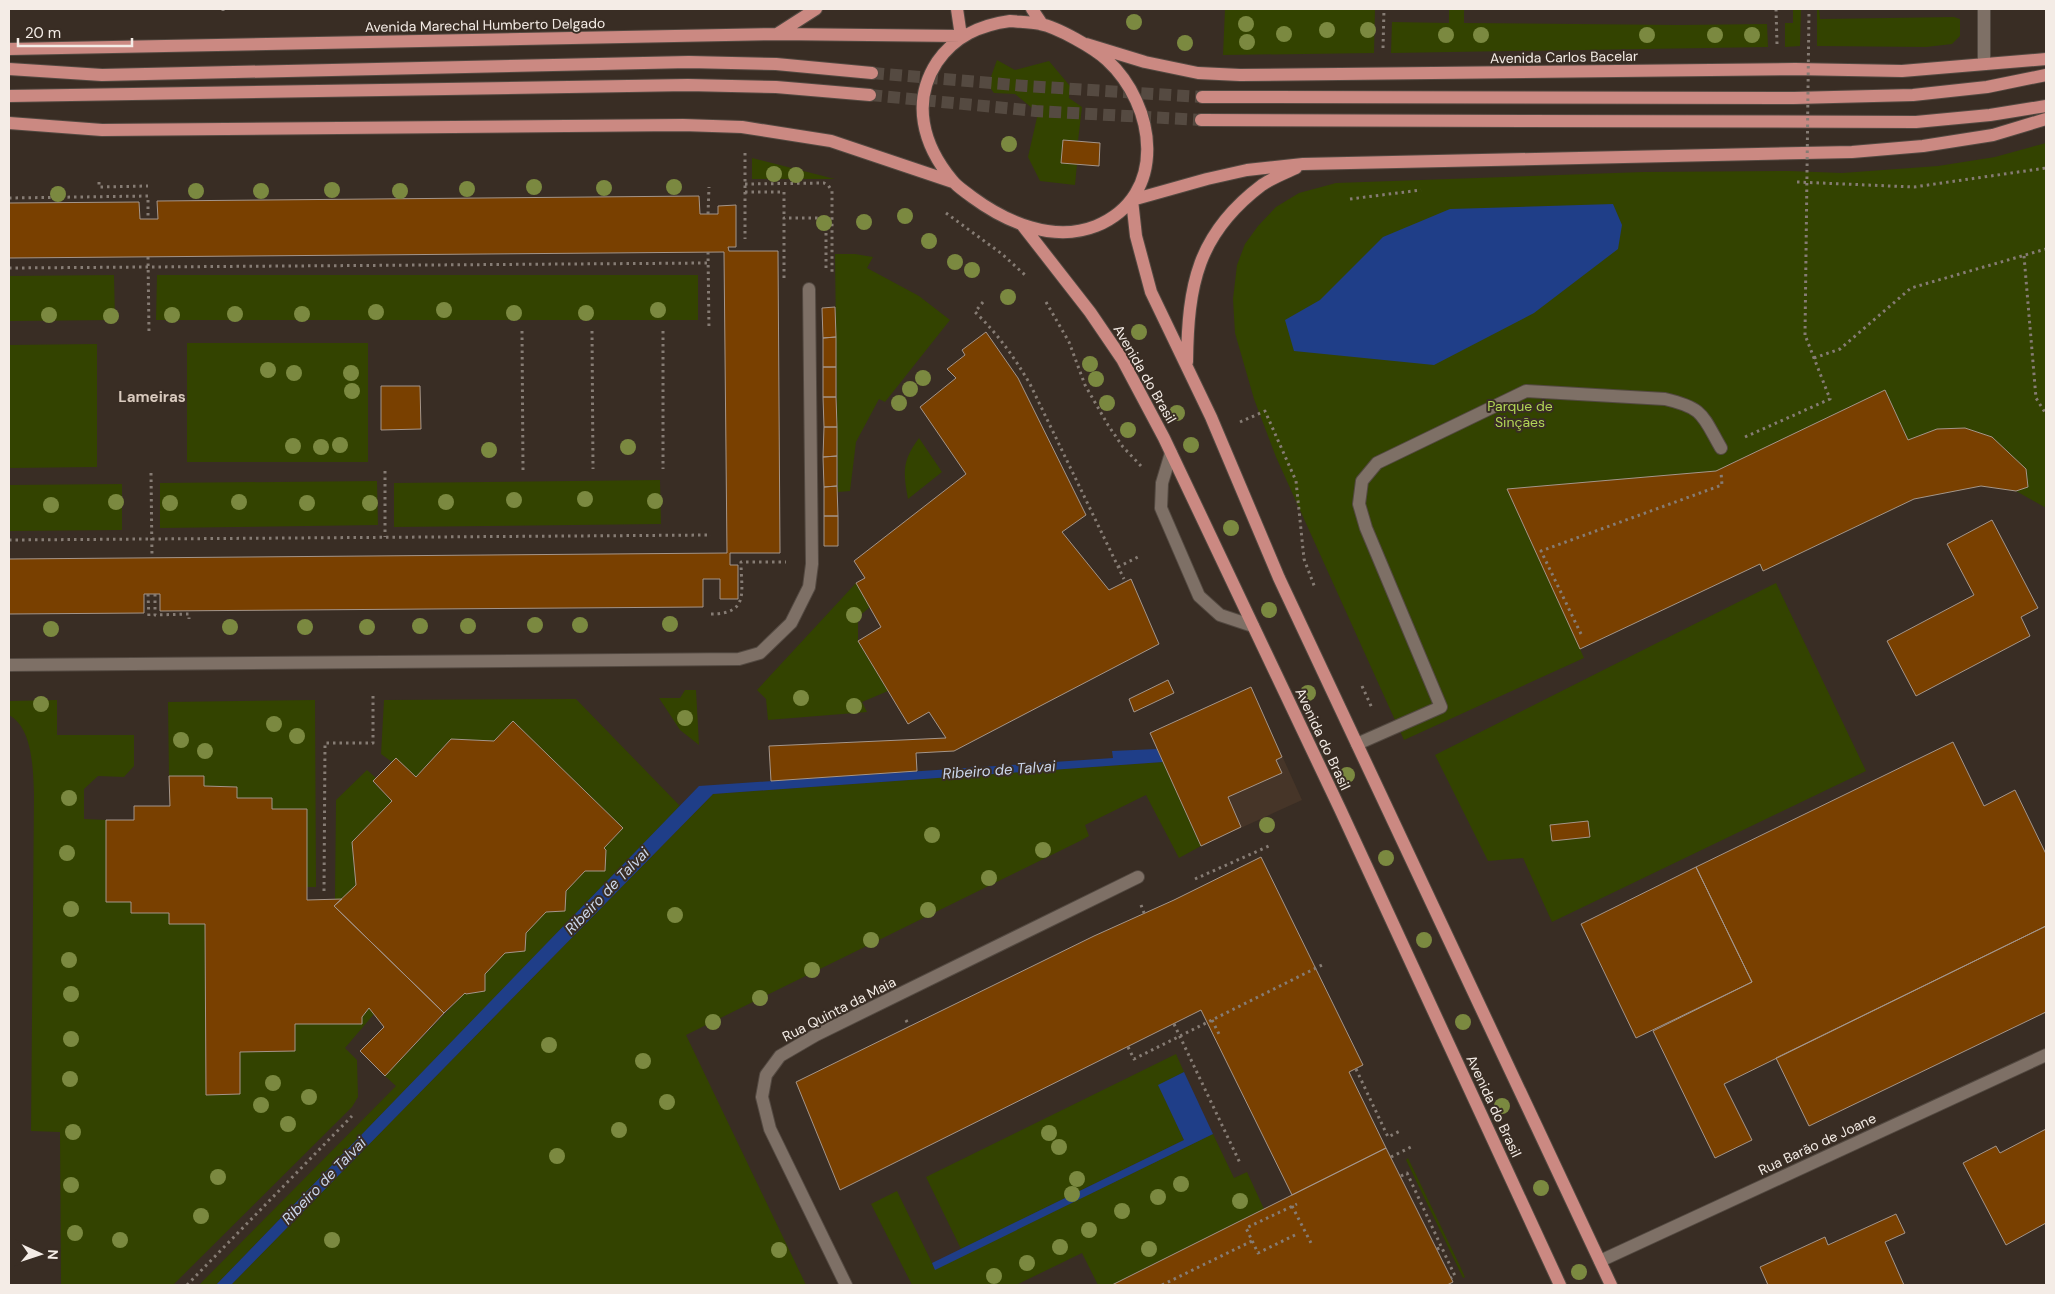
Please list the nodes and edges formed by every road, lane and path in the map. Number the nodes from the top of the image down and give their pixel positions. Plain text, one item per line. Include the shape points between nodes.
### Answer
1 (816, 9) edge
2 (958, 9) edge
3 (1032, 9) edge
4 (1384, 9) edge
5 (1776, 9) edge
6 (1809, 9) edge
7 (1984, 9) edge
8 (1042, 24) junction
9 (777, 34) junction
10 (962, 36) junction
11 (1086, 44) junction
12 (1777, 47) dead end
13 (9, 49) edge
14 (1382, 53) dead end
15 (2046, 59) edge
16 (1984, 64) junction
17 (9, 69) edge
18 (872, 73) tunnel mouth
19 (2046, 75) edge
20 (870, 95) tunnel mouth
21 (9, 96) edge
22 (1202, 97) tunnel mouth
23 (2046, 106) edge
24 (2046, 119) edge
25 (1202, 120) tunnel mouth
26 (9, 123) edge
27 (744, 152) dead end
28 (1303, 164) junction
29 (100, 182) dead end
30 (953, 182) junction
31 (745, 184) junction
32 (148, 186) dead end
33 (709, 187) dead end
34 (745, 192) junction
35 (9, 198) edge
36 (1132, 200) junction
37 (940, 208) dead end
38 (708, 214) dead end
39 (784, 218) junction
40 (148, 219) dead end
41 (1023, 226) junction
42 (745, 238) dead end
43 (2046, 249) edge
44 (708, 252) dead end
45 (2024, 256) junction
46 (148, 257) dead end
47 (708, 263) junction
48 (148, 267) junction
49 (9, 268) edge
50 (832, 276) dead end
51 (1027, 277) dead end
52 (826, 278) dead end
53 (784, 279) dead end
54 (809, 288) dead end
55 (1043, 298) dead end
56 (983, 302) dead end
57 (709, 330) dead end
58 (592, 331) dead end
59 (662, 331) dead end
60 (522, 332) dead end
61 (149, 334) dead end
62 (1814, 358) junction
63 (1187, 364) junction
64 (2046, 414) edge
65 (1721, 448) junction
66 (1171, 453) junction
67 (1142, 467) dead end
68 (593, 469) dead end
69 (663, 469) dead end
70 (523, 470) dead end
71 (385, 471) dead end
72 (150, 473) dead end
73 (710, 535) dead end
74 (385, 537) junction
75 (152, 539) junction
76 (9, 540) edge
77 (786, 552) dead end
78 (1140, 556) dead end
79 (152, 558) dead end
80 (1118, 567) junction
81 (1124, 579) dead end
82 (148, 594) dead end
83 (155, 594) dead end
84 (712, 614) dead end
85 (189, 619) dead end
86 (148, 620) dead end
87 (1253, 626) junction
88 (1580, 634) dead end
89 (9, 665) edge
90 (372, 695) dead end
91 (1357, 744) junction
92 (1269, 846) dead end
93 (1138, 877) dead end
94 (1194, 879) dead end
95 (324, 891) dead end
96 (1141, 905) dead end
97 (1144, 913) dead end
98 (1324, 964) dead end
99 (906, 1020) dead end
100 (1212, 1020) junction
101 (1174, 1024) dead end
102 (909, 1026) dead end
103 (1219, 1034) dead end
104 (1128, 1047) dead end
105 (2046, 1055) edge
106 (1356, 1069) dead end
107 (352, 1116) dead end
108 (1402, 1130) dead end
109 (1411, 1147) dead end
110 (1391, 1157) dead end
111 (1240, 1163) dead end
112 (1401, 1176) dead end
113 (1297, 1204) dead end
114 (1292, 1206) junction
115 (1295, 1235) dead end
116 (1252, 1241) junction
117 (1311, 1243) dead end
118 (1442, 1247) junction
119 (1436, 1249) dead end
120 (1600, 1261) junction
121 (1451, 1278) dead end
122 (187, 1285) edge
123 (846, 1285) edge
124 (1162, 1285) edge
125 (1560, 1285) edge
126 (1611, 1285) edge

1 - 9 main road
2 - 10 main road
3 - 8 main road
4 - 14 path
5 - 12 path
6 - 62 path, bridge via 1805,334
7 - 16 street
8 - 10 main road via 993,23
8 - 11 main road
9 - 10 main road, Avenida Marechal Humberto Delgado
9 - 13 main road, Avenida Marechal Humberto Delgado
10 - 30 main road via 943,54 928,77 922,105 926,132 935,155
11 - 16 main road, Avenida Carlos Bacelar via 1144,62 1198,73 1240,75 1785,69 1902,72
11 - 36 main road via 1123,77 1138,100 1148,150 1144,178
15 - 16 main road, Avenida Carlos Bacelar
17 - 18 main road via 102,75 689,62 776,64
19 - 22 main road via 1987,87 1913,95 1794,98
20 - 21 main road via 776,87 688,85
23 - 25 main road via 1916,122
24 - 28 main road via 1993,135 1852,152
26 - 30 main road via 102,130 742,127 831,141
27 - 31 path
28 - 36 main road via 1247,170
28 - 63 main road via 1263,184 1223,221 1203,253 1192,287
29 - 32 path via 99,187
30 - 41 main road via 984,205
31 - 34 path
31 - 50 path via 828,185 832,191
33 - 38 path
34 - 39 path via 784,192
34 - 42 path
35 - 40 path via 148,196
36 - 41 main road via 1116,215 1095,226 1048,231
36 - 63 main road, Avenida do Brasil via 1136,236 1151,292
37 - 51 path
39 - 52 path via 826,218
39 - 53 path
41 - 66 main road, Avenida do Brasil via 1122,359
43 - 45 path
44 - 47 path
45 - 62 path via 1911,288 1840,349
45 - 64 path via 2036,398
46 - 48 path
47 - 48 path
47 - 57 path
48 - 49 path
48 - 61 path
54 - 89 street via 812,564 809,586 790,623 760,653 739,659
55 - 67 path via 1069,342 1085,385 1108,425
56 - 80 path via 976,312 1013,355 1030,384
58 - 68 path
59 - 69 path
60 - 70 path
62 - 65 path via 1830,399
63 - 91 main road, Avenida do Brasil via 1279,578
65 - 88 path via 1722,485 1541,551
65 - 91 street via 1699,411 1686,404 1526,391 1377,463 1362,481 1359,504 1441,707
66 - 87 main road, Avenida do Brasil
66 - 87 street via 1162,483 1161,508 1199,596 1220,615
71 - 74 path
72 - 75 path
73 - 74 path
74 - 75 path
75 - 76 path
75 - 79 path
77 - 84 path via 786,562 741,562 741,600 727,614
78 - 80 path
80 - 81 path
82 - 86 path
83 - 85 path via 155,615 189,614
87 - 125 main road, Avenida do Brasil
90 - 95 path via 372,743 325,743
91 - 120 main road, Avenida do Brasil
92 - 94 path
93 - 123 street, Rua Quinta da Maia via 816,1035 780,1056 766,1075 762,1096 770,1129
96 - 97 path
98 - 100 path
99 - 102 path
100 - 103 path
100 - 104 path via 1134,1060
101 - 111 path
105 - 120 street, Rua Barão de Joane
106 - 108 path via 1388,1137
107 - 122 path
109 - 110 path
112 - 118 path via 1407,1173
113 - 114 path
114 - 116 path via 1246,1228
114 - 117 path
115 - 116 path via 1258,1253
116 - 124 path
118 - 119 path
118 - 121 path via 1455,1276
120 - 126 main road, Avenida do Brasil

